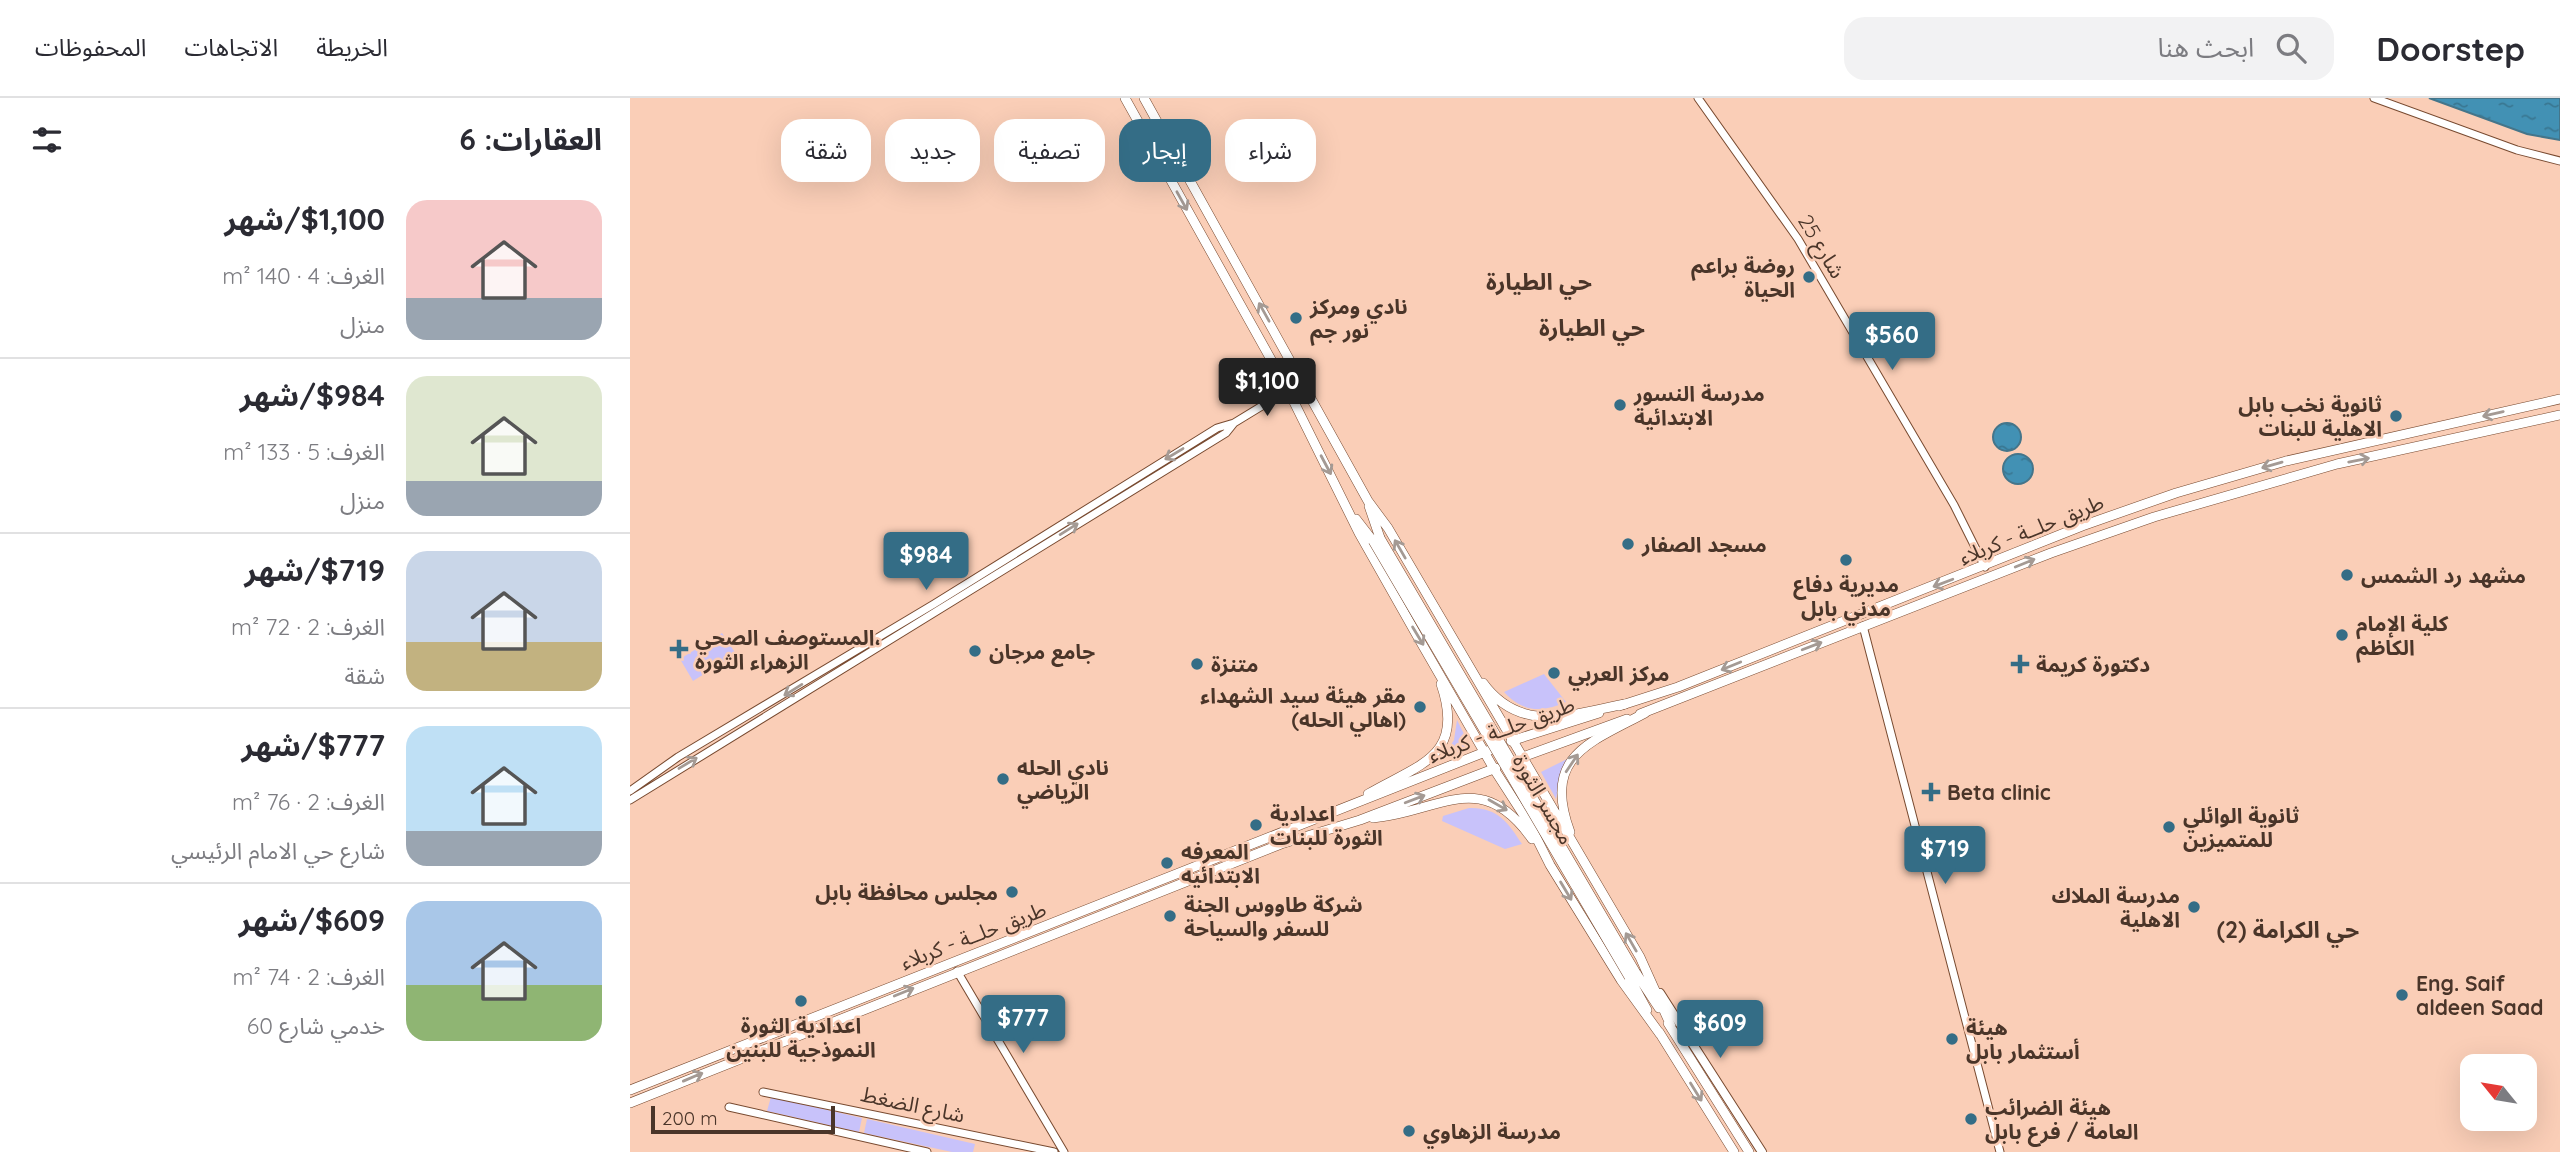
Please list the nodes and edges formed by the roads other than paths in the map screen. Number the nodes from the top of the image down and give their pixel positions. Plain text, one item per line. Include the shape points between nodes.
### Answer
1 (1125, 98) edge
2 (1144, 98) edge
3 (1698, 98) edge
4 (2374, 98) edge
5 (1137, 119) edge
6 (1156, 119) edge
7 (2560, 161) edge
8 (1171, 182) edge
9 (1191, 182) edge
10 (1289, 390) junction
11 (2560, 399) edge
12 (2560, 415) edge
13 (1234, 423) junction
14 (2176, 493) junction
15 (1368, 501) junction
16 (2150, 502) junction
17 (2180, 509) junction
18 (1351, 512) junction
19 (2155, 517) junction
20 (1377, 540) junction
21 (1985, 567) junction
22 (1863, 626) junction
23 (1458, 651) junction
24 (1434, 662) junction
25 (1680, 691) junction
26 (1483, 693) junction
27 (1625, 704) junction
28 (1461, 710) junction
29 (1645, 713) junction
30 (1511, 741) junction
31 (1484, 752) junction
32 (1520, 758) junction
33 (1494, 769) junction
34 (630, 791) edge
35 (630, 800) edge
36 (1341, 810) junction
37 (1553, 811) junction
38 (1360, 820) junction
39 (1530, 825) junction
40 (1577, 850) junction
41 (1550, 864) junction
42 (957, 971) junction
43 (1632, 975) junction
44 (1653, 983) junction
45 (817, 1014) junction
46 (789, 1025) junction
47 (820, 1026) junction
48 (1671, 1026) junction
49 (1660, 1034) junction
50 (792, 1037) junction
51 (630, 1090) edge
52 (763, 1092) dead end
53 (630, 1103) edge
54 (729, 1107) dead end
55 (926, 1152) edge
56 (1054, 1152) edge
57 (1064, 1152) edge
58 (1734, 1152) edge
59 (1749, 1152) edge
60 (1762, 1152) edge
61 (2000, 1152) edge

1 - 5 main road
2 - 6 main road
3 - 21 street, شارع 25 via 1798,239 1954,505
4 - 7 street
8 -> 10 main road
15 -> 9 main road
10 - 13 street
10 -> 18 main road
11 -> 14 main road, طريق حلــة - كربلاء via 2286,461
17 -> 12 main road, طريق حلــة - كربلاء via 2337,464
13 -> 34 street via 1217,428 1116,489 678,757
35 -> 13 street via 1226,433
14 - 16 main road, طريق حلــة - كربلاء
14 - 17 main road via 2174,503
15 - 20 main road, مجسر الثورة
23 -> 15 main road
16 - 19 main road via 2156,508
16 - 21 main road, طريق حلــة - كربلاء
17 - 19 main road, طريق حلــة - كربلاء
18 - 20 main road, مجسر الثورة
18 -> 24 main road
22 -> 19 main road, طريق حلــة - كربلاء
20 - 43 main road, مجسر الثورة, bridge
21 -> 25 main road, طريق حلــة - كربلاء
25 -> 22 main road, طريق حلــة - كربلاء
22 - 61 street
23 - 26 main road
23 - 27 main road via 1497,701 1516,711 1551,719
24 - 28 main road
24 - 36 main road via 1450,708 1448,731 1440,745 1410,773
25 - 27 main road, طريق حلــة - كربلاء
25 - 29 main road, طريق حلــة - كربلاء
26 - 28 main road via 1478,710 1468,714
26 - 30 main road
27 - 30 main road, طريق حلــة - كربلاء
28 - 31 main road
29 - 32 main road, طريق حلــة - كربلاء
40 -> 29 main road via 1560,798 1566,769 1587,744
30 - 31 main road, طريق حلــة - كربلاء
30 - 32 main road
31 - 33 main road
31 - 36 main road, طريق حلــة - كربلاء
32 - 33 main road, طريق حلــة - كربلاء
32 - 37 main road
38 -> 33 main road, طريق حلــة - كربلاء
33 - 39 main road
36 - 45 main road, طريق حلــة - كربلاء
37 - 39 main road via 1548,806 1535,808
37 - 40 main road
38 -> 41 main road via 1448,801 1488,799 1513,814
38 - 42 main road, طريق حلــة - كربلاء via 1281,844
39 - 41 main road
44 -> 40 main road
41 -> 49 main road
47 -> 42 main road, طريق حلــة - كربلاء
42 - 57 street
43 - 48 main road, مجسر الثورة
43 - 49 main road, مجسر الثورة
44 - 48 main road
44 - 60 main road
45 - 46 main road, طريق حلــة - كربلاء
45 - 47 main road
46 - 50 main road
46 - 51 main road, طريق حلــة - كربلاء
47 - 50 main road, طريق حلــة - كربلاء
48 - 59 main road
49 -> 58 main road
53 -> 50 main road, طريق حلــة - كربلاء
52 - 56 street, شارع الضغط
54 - 55 street, شارع الضغط

